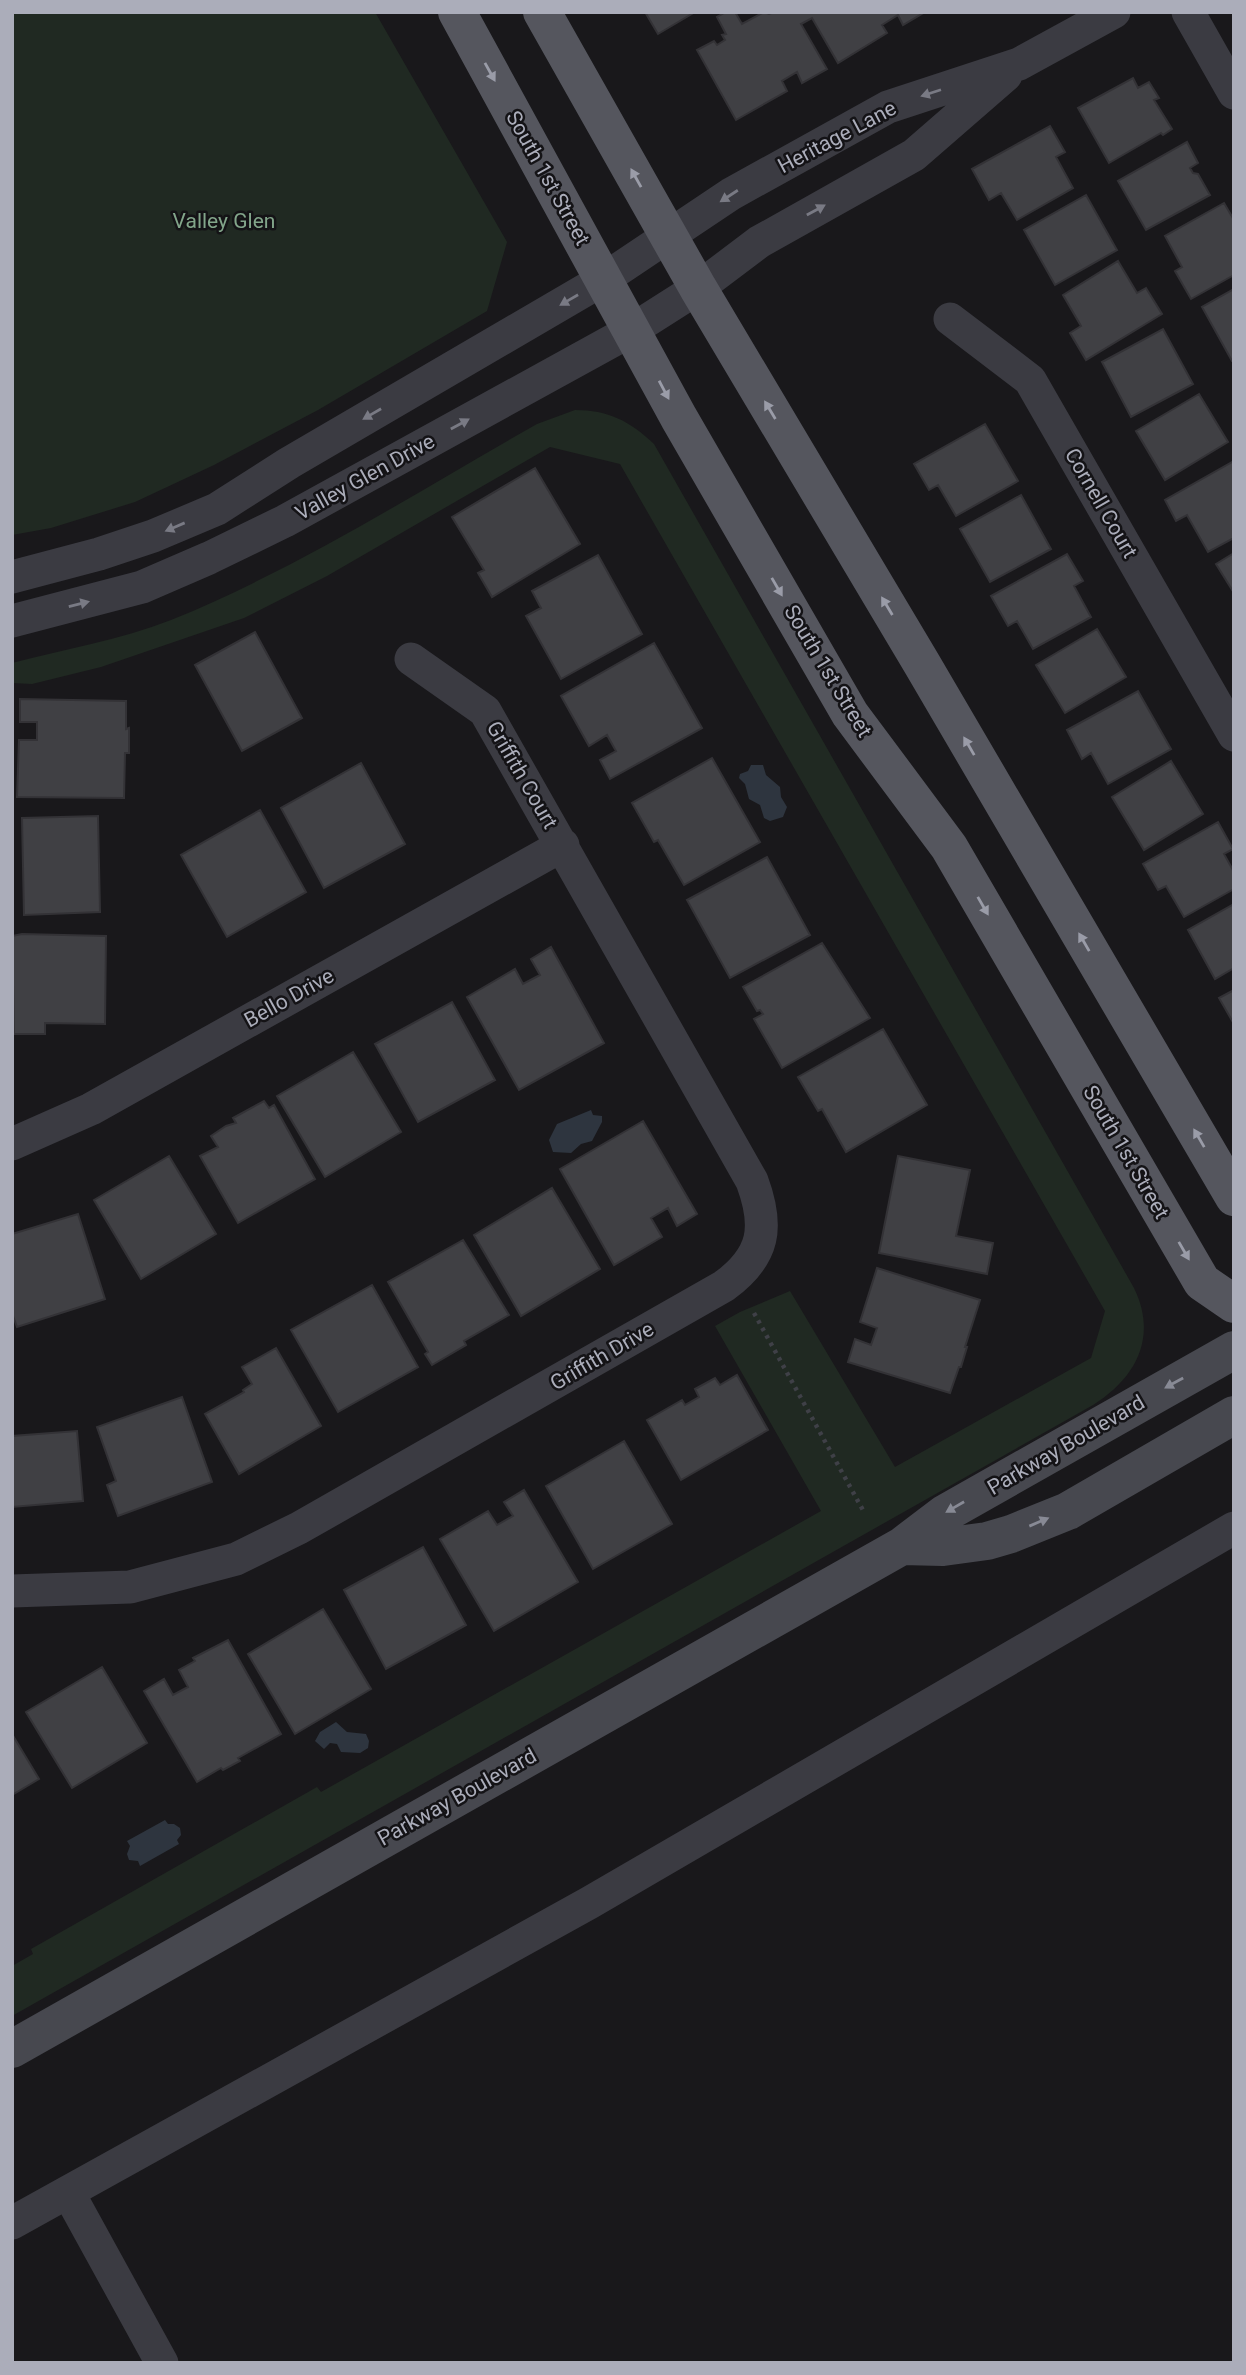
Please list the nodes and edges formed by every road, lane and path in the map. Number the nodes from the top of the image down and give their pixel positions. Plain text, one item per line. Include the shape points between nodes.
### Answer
1 (457, 12) edge
2 (542, 12) edge
3 (1114, 12) edge
4 (1188, 12) edge
5 (1019, 64) junction
6 (1234, 93) edge
7 (668, 238) junction
8 (604, 279) junction
9 (698, 288) junction
10 (950, 319) dead end
11 (632, 330) junction
12 (12, 577) edge
13 (12, 621) edge
14 (411, 659) dead end
15 (1230, 718) edge
16 (563, 845) junction
17 (12, 1144) edge
18 (1234, 1197) edge
19 (1234, 1304) edge
20 (754, 1312) dead end
21 (1234, 1350) edge
22 (1234, 1415) edge
23 (864, 1512) dead end
24 (1234, 1528) edge
25 (902, 1546) junction
26 (12, 1591) edge
27 (12, 2049) edge
28 (68, 2192) junction
29 (12, 2223) edge
30 (162, 2363) edge

1 -> 8 main road, South 1st Street
7 -> 2 main road
3 - 5 street, Heritage Lane
4 - 6 street
5 -> 7 street, Heritage Lane via 888,107 731,194
9 -> 5 street, Heritage Lane via 759,242 914,155
7 - 8 street
7 - 9 main road
8 - 11 main road, South 1st Street
8 -> 12 street via 217,509 153,537
9 - 11 street, Valley Glen Drive
18 -> 9 main road
10 - 15 street, Cornell Court via 1030,380
13 -> 11 street, Valley Glen Drive via 142,587 209,558
11 -> 19 main road, South 1st Street via 850,714 949,847 1202,1283
14 - 16 street, Griffith Court via 485,711
16 - 17 street, Bello Drive via 91,1109
16 - 26 street, Griffith Drive via 752,1181 763,1232 752,1259 739,1275 713,1292 299,1528 236,1559 130,1587
20 - 23 path
21 -> 25 street, Parkway Boulevard via 944,1514
25 -> 22 street via 943,1547 1011,1534 1068,1511
24 - 28 street via 589,1903
25 - 27 street, Parkway Boulevard
28 - 29 street
28 - 30 street

